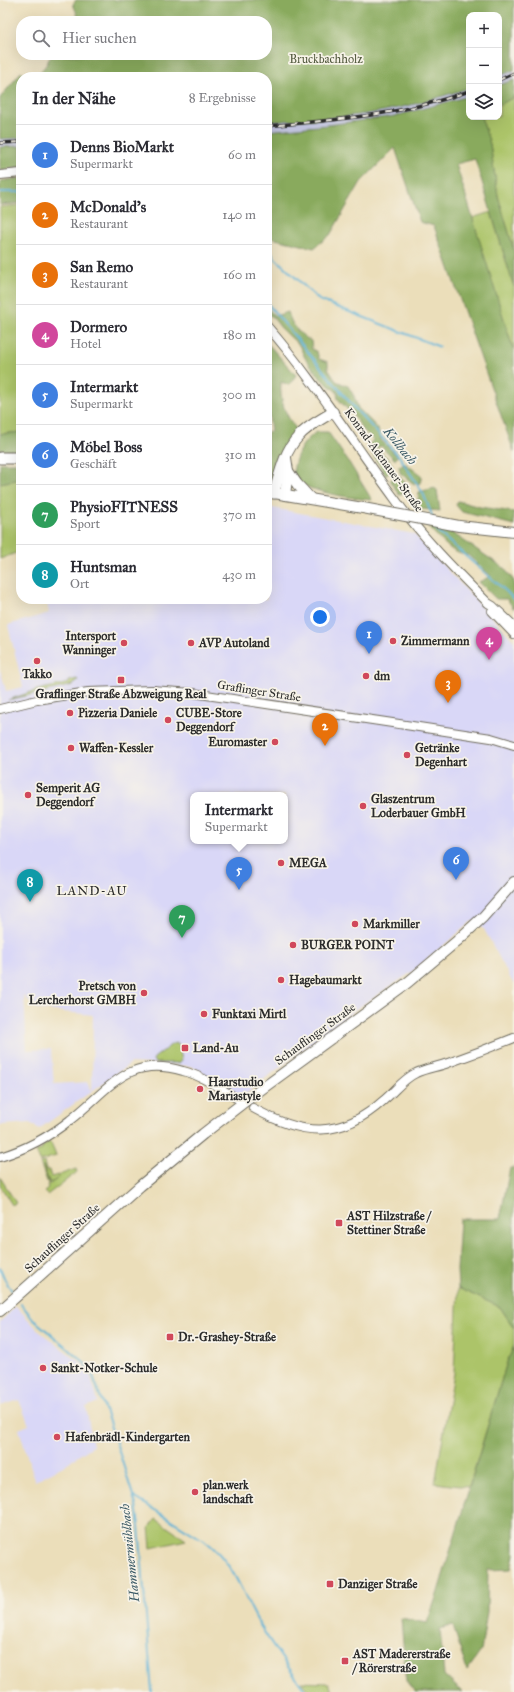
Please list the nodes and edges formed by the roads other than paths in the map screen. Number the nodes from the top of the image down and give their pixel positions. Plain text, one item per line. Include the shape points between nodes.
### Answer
1 (16, 173) edge
2 (0, 175) edge
3 (272, 332) edge
4 (334, 412) junction
5 (0, 458) edge
6 (16, 458) edge
7 (286, 458) junction
8 (288, 471) junction
9 (275, 493) edge
10 (311, 499) junction
11 (514, 532) edge
12 (488, 603) junction
13 (514, 626) edge
14 (514, 634) edge
15 (0, 709) edge
16 (514, 745) edge
17 (514, 882) edge
18 (514, 1038) edge
19 (238, 1099) dead end
20 (253, 1108) dead end
21 (0, 1157) edge
22 (0, 1311) edge

1 - 2 street
3 - 4 street, Konrad-Adenauer-Straße
4 - 7 main road via 299,436
4 - 12 street, Konrad-Adenauer-Straße via 395,500 444,558
5 - 6 highway
7 - 8 main road
7 - 9 main road via 281,467
8 - 9 main road
8 - 10 main road
9 - 10 main road
10 - 11 main road, bridge via 459,526
12 - 13 street, Konrad-Adenauer-Straße
12 - 14 street, Konrad-Adenauer-Straße via 490,609
15 - 16 street, Graflinger Straße via 88,692 151,690 206,695 399,724 490,738
17 - 22 main road, Schauflinger Straße via 463,936 408,983 203,1134 140,1186
18 - 20 street via 416,1073 360,1119 343,1126 308,1130 297,1128
19 - 21 street via 186,1071 161,1066 142,1068 116,1079 70,1121 48,1136

